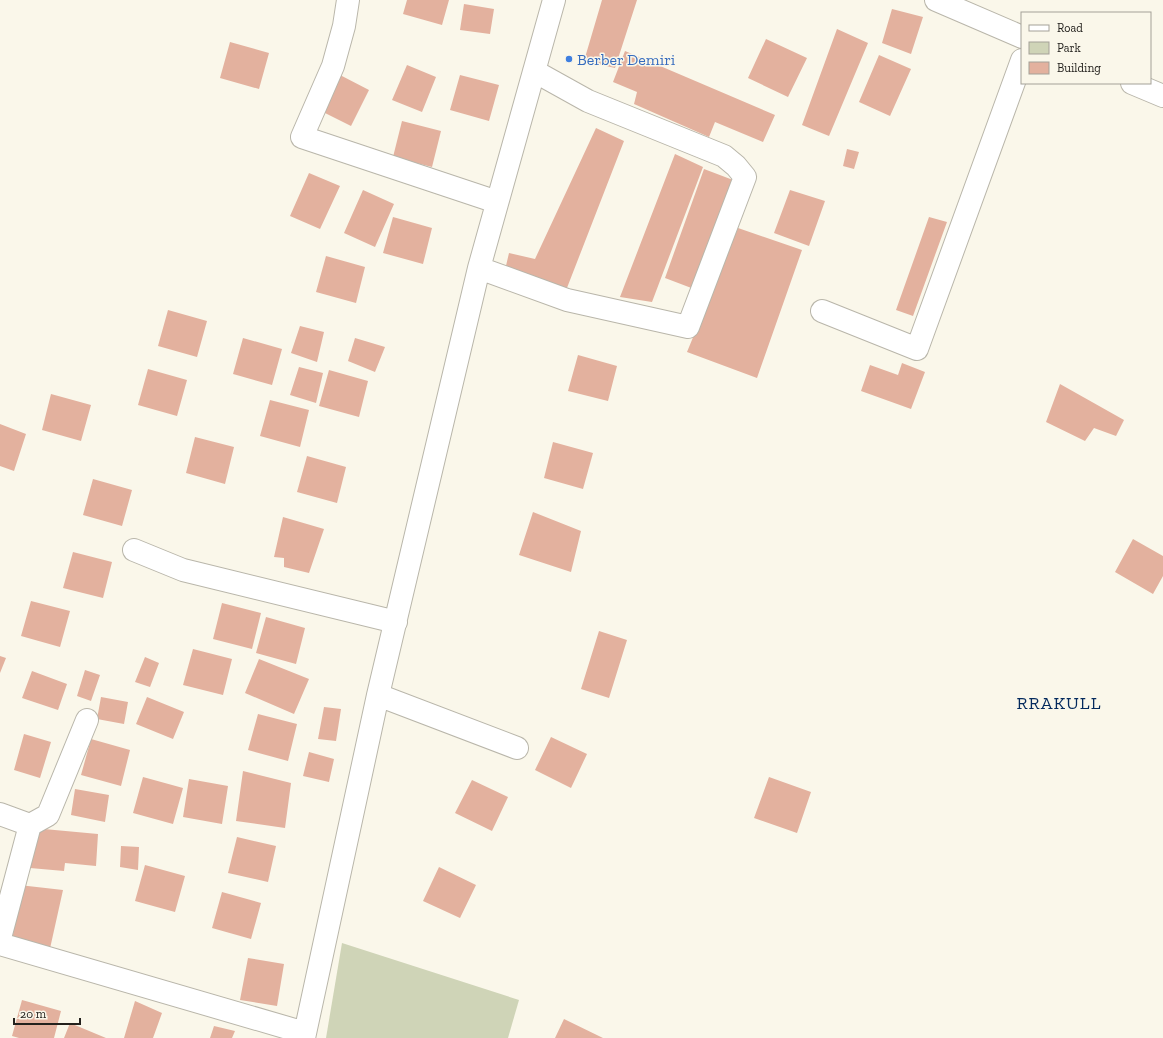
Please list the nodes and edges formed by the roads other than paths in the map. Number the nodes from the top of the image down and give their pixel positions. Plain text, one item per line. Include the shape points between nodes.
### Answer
1 (348, 0) edge
2 (554, 0) edge
3 (936, 0) edge
4 (1021, 37) edge
5 (1021, 63) edge
6 (534, 71) junction
7 (1134, 84) edge
8 (1163, 96) edge
9 (497, 202) junction
10 (479, 268) junction
11 (822, 311) dead end
12 (134, 550) dead end
13 (396, 622) junction
14 (378, 695) junction
15 (87, 720) dead end
16 (517, 748) dead end
17 (0, 814) edge
18 (30, 824) junction
19 (0, 938) edge
20 (0, 944) edge
21 (304, 1035) edge

1 - 9 street via 333,66 302,137
2 - 6 street
3 - 4 street
5 - 11 street via 917,349
6 - 9 street
6 - 10 street via 588,101 724,156 745,177 688,327 566,300
7 - 8 street
9 - 10 street
10 - 13 street
12 - 13 street via 183,570
13 - 14 street
14 - 16 street
14 - 21 street
15 - 18 street via 48,815
17 - 18 street
18 - 19 street
20 - 21 street

